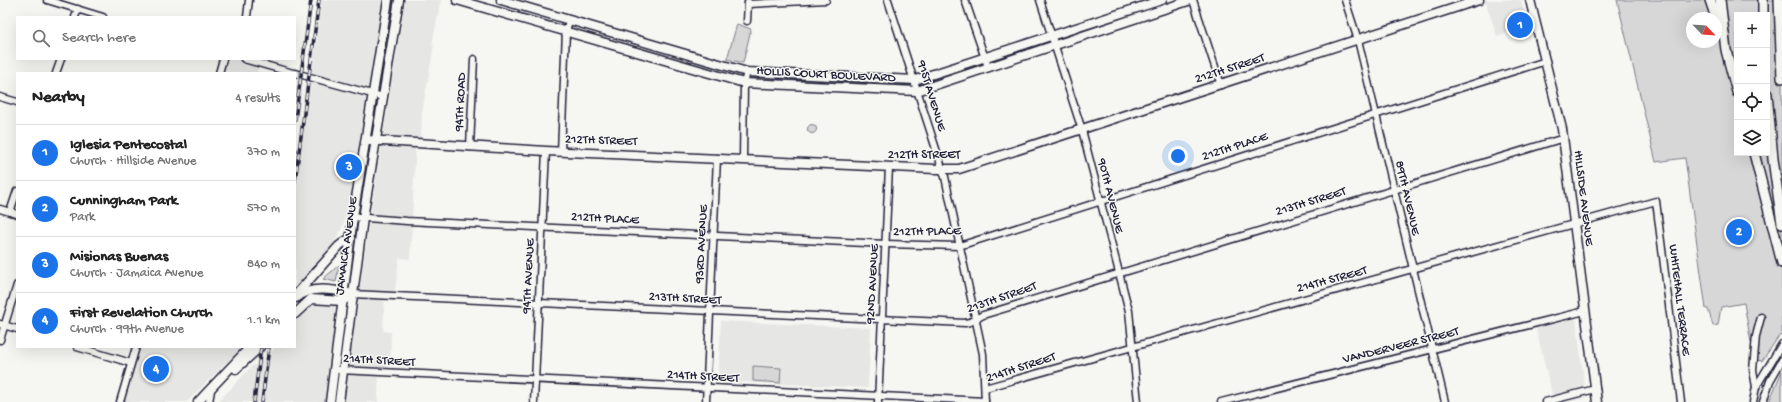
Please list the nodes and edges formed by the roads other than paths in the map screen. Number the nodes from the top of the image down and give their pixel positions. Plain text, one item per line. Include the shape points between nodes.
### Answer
1 (47, 0) edge
2 (250, 0) edge
3 (388, 0) edge
4 (399, 0) edge
5 (458, 0) edge
6 (501, 0) edge
7 (826, 0) edge
8 (888, 0) edge
9 (965, 0) edge
10 (1040, 0) edge
11 (1162, 0) edge
12 (1192, 0) edge
13 (1344, 0) edge
14 (1479, 0) edge
15 (1530, 0) edge
16 (1710, 0) edge
17 (1720, 0) edge
18 (1763, 0) edge
19 (1779, 0) edge
20 (748, 2) edge
21 (480, 3) edge
22 (1142, 7) junction
23 (527, 8) junction
24 (78, 9) junction
25 (1714, 12) edge
26 (1763, 12) edge
27 (1146, 15) junction
28 (75, 16) edge
29 (100, 16) edge
30 (247, 16) edge
31 (524, 19) junction
32 (569, 21) junction
33 (747, 21) dead end
34 (1102, 25) junction
35 (566, 31) junction
36 (1051, 35) junction
37 (632, 38) junction
38 (1358, 40) junction
39 (1722, 40) edge
40 (1055, 46) junction
41 (628, 50) junction
42 (691, 55) junction
43 (984, 57) junction
44 (474, 59) dead end
45 (61, 60) edge
46 (223, 60) edge
47 (248, 60) edge
48 (1728, 60) junction
49 (1546, 61) junction
50 (688, 67) junction
51 (988, 67) junction
52 (56, 72) edge
53 (219, 72) edge
54 (290, 72) edge
55 (747, 72) junction
56 (296, 74) edge
57 (804, 75) junction
58 (862, 78) junction
59 (1782, 78) edge
60 (915, 80) junction
61 (744, 83) junction
62 (1735, 84) edge
63 (1221, 85) junction
64 (804, 86) junction
65 (862, 88) junction
66 (917, 91) junction
67 (373, 94) junction
68 (0, 97) edge
69 (383, 97) junction
70 (16, 102) edge
71 (1376, 114) junction
72 (1769, 120) edge
73 (1082, 130) junction
74 (1564, 138) junction
75 (366, 140) junction
76 (375, 141) junction
77 (470, 146) junction
78 (546, 151) junction
79 (561, 152) junction
80 (1755, 156) edge
81 (717, 158) junction
82 (743, 160) junction
83 (889, 167) junction
84 (943, 170) junction
85 (1393, 189) junction
86 (16, 194) edge
87 (1101, 201) junction
88 (1656, 202) joint
89 (0, 209) edge
90 (10, 212) junction
91 (16, 214) edge
92 (353, 217) junction
93 (363, 218) junction
94 (1782, 223) edge
95 (1574, 224) junction
96 (542, 227) junction
97 (714, 236) junction
98 (351, 238) junction
99 (886, 244) junction
100 (959, 246) junction
101 (1782, 263) edge
102 (1412, 269) junction
103 (1118, 273) junction
104 (16, 288) edge
105 (348, 293) junction
106 (296, 297) edge
107 (296, 297) edge
108 (342, 301) junction
109 (538, 303) junction
110 (710, 311) junction
111 (1585, 311) junction
112 (296, 313) edge
113 (1760, 317) dead end
114 (882, 319) junction
115 (975, 319) junction
116 (2, 324) edge
117 (16, 329) edge
118 (0, 340) edge
119 (1782, 344) edge
120 (1132, 347) junction
121 (81, 348) edge
122 (136, 348) edge
123 (249, 348) edge
124 (259, 348) edge
125 (1432, 350) junction
126 (1782, 360) edge
127 (131, 363) junction
128 (334, 370) junction
129 (343, 371) junction
130 (535, 379) junction
131 (1756, 387) junction
132 (706, 388) junction
133 (985, 388) junction
134 (211, 390) junction
135 (1595, 390) junction
136 (878, 399) edge
137 (1764, 399) edge
138 (120, 402) edge
139 (198, 402) edge
140 (209, 402) edge
141 (330, 402) edge
142 (339, 402) edge
143 (534, 402) edge
144 (706, 402) edge
145 (985, 402) edge
146 (1138, 402) edge
147 (1221, 402) edge
148 (1445, 402) edge
149 (1545, 402) edge
150 (1597, 402) edge
151 (1681, 402) edge
152 (1753, 402) edge

1 - 24 street
2 - 30 street
3 - 67 main road, JAMAICA AVENUE
4 - 69 main road, JAMAICA AVENUE
5 - 21 main road, HOLLIS COURT BOULEVARD
6 - 23 main road, HOLLIS COURT BOULEVARD
7 - 20 street
8 - 60 street, 91ST AVENUE
9 - 43 street
10 - 36 street, 90TH AVENUE
11 - 22 main road, HOLLIS COURT BOULEVARD
12 - 27 main road, HOLLIS COURT BOULEVARD
12 - 63 street
13 - 38 street, 89TH AVENUE
14 - 38 main road, 212TH STREET
15 - 49 main road, HILLSIDE AVENUE
16 - 25 highway
17 - 48 highway
18 - 26 highway
19 - 59 highway
20 - 33 street
21 - 31 main road, HOLLIS COURT BOULEVARD
22 - 27 main road
22 - 34 main road, HOLLIS COURT BOULEVARD
23 - 31 main road
23 - 32 main road, HOLLIS COURT BOULEVARD
24 - 28 street
24 - 29 street
27 - 34 main road, HOLLIS COURT BOULEVARD
31 - 35 main road, HOLLIS COURT BOULEVARD
32 - 35 street
32 - 37 main road, HOLLIS COURT BOULEVARD
34 - 36 main road, HOLLIS COURT BOULEVARD
34 - 40 main road, HOLLIS COURT BOULEVARD
35 - 41 main road, HOLLIS COURT BOULEVARD
35 - 79 street
36 - 40 street, 90TH AVENUE
36 - 43 main road, HOLLIS COURT BOULEVARD
37 - 41 main road
37 - 42 main road, HOLLIS COURT BOULEVARD
38 - 63 main road, 212TH STREET
38 - 71 street, 89TH AVENUE
39 - 48 highway
40 - 51 main road, HOLLIS COURT BOULEVARD
40 - 73 street, 90TH AVENUE
41 - 50 main road, HOLLIS COURT BOULEVARD
42 - 50 main road
42 - 55 main road, HOLLIS COURT BOULEVARD
43 - 51 street
43 - 60 main road, HOLLIS COURT BOULEVARD
44 - 77 street, 94TH ROAD
45 - 52 street
46 - 53 street
47 - 54 street
48 - 62 highway
49 - 71 street, 212TH PLACE
49 - 74 main road, HILLSIDE AVENUE
50 - 61 main road, HOLLIS COURT BOULEVARD
51 - 66 main road, HOLLIS COURT BOULEVARD
55 - 57 main road, HOLLIS COURT BOULEVARD
55 - 61 street
56 - 67 street
57 - 58 main road, HOLLIS COURT BOULEVARD
57 - 64 main road
58 - 60 main road, HOLLIS COURT BOULEVARD
58 - 65 main road
60 - 66 street, 91ST AVENUE
61 - 64 main road, HOLLIS COURT BOULEVARD
61 - 82 street
63 - 73 main road, 212TH STREET
64 - 65 main road, HOLLIS COURT BOULEVARD
65 - 66 main road, HOLLIS COURT BOULEVARD
66 - 84 street, 91ST AVENUE
67 - 69 street
67 - 75 main road, JAMAICA AVENUE
68 - 70 street
69 - 76 main road, JAMAICA AVENUE
71 - 85 street, 89TH AVENUE
71 - 87 street, 212TH PLACE
72 - 94 highway
73 - 84 main road, 212TH STREET via 959,169
73 - 87 street, 90TH AVENUE
74 - 85 street, 213TH STREET
74 - 95 main road, HILLSIDE AVENUE
75 - 76 main road, 212TH STREET
75 - 92 main road, JAMAICA AVENUE
76 - 77 main road, 212TH STREET
76 - 93 main road, JAMAICA AVENUE
77 - 78 main road, 212TH STREET
78 - 79 main road, 212TH STREET
78 - 96 street, 94TH AVENUE
79 - 81 main road, 212TH STREET
80 - 101 highway
81 - 82 main road, 212TH STREET
81 - 97 street, 93RD AVENUE
82 - 83 main road, 212TH STREET
83 - 84 main road, 212TH STREET
83 - 99 street, 92ND AVENUE
84 - 100 street, 91ST AVENUE
85 - 102 street, 89TH AVENUE
85 - 103 street, 213TH STREET
86 - 90 street
87 - 100 street, 212TH PLACE
87 - 103 street, 90TH AVENUE
88 - 95 street, 214TH STREET
88 - 151 street, WHITEHALL TERRACE
89 - 90 street
90 - 91 street
92 - 93 street, 212TH PLACE
92 - 98 main road, JAMAICA AVENUE
93 - 96 street, 212TH PLACE
93 - 105 main road, JAMAICA AVENUE via 355,279
95 - 102 street, 214TH STREET
95 - 111 main road, HILLSIDE AVENUE
96 - 97 street, 212TH PLACE
96 - 109 street, 94TH AVENUE
97 - 99 street, 212TH PLACE
97 - 110 street, 93RD AVENUE
98 - 105 main road, JAMAICA AVENUE
98 - 106 main road via 339,246
99 - 100 street, 212TH PLACE
99 - 114 street, 92ND AVENUE
100 - 115 street, 91ST AVENUE
102 - 120 street, 214TH STREET
102 - 125 street, 89TH AVENUE
103 - 115 street, 213TH STREET
103 - 120 street, 90TH AVENUE via 1129,311
104 - 116 street
105 - 107 main road via 317,289
105 - 108 main road, JAMAICA AVENUE
105 - 109 street, 213TH STREET
105 - 129 main road, JAMAICA AVENUE
108 - 112 main road via 311,299
108 - 128 main road, JAMAICA AVENUE
109 - 110 street, 213TH STREET
109 - 130 street, 94TH AVENUE
110 - 114 street, 213TH STREET
110 - 132 street, 93RD AVENUE
111 - 125 street, VANDERVEER STREET
111 - 135 main road, HILLSIDE AVENUE
113 - 131 street via 1753,370
114 - 115 street, 213TH STREET via 965,323
114 - 136 street, 92ND AVENUE
115 - 133 street, 91ST AVENUE via 983,354
116 - 117 street
116 - 118 street
119 - 131 street
120 - 133 street, 214TH STREET
120 - 146 street, 90TH AVENUE
121 - 127 street
122 - 127 street
123 - 134 main road
124 - 134 main road
125 - 147 street, VANDERVEER STREET
125 - 148 street, 89TH AVENUE
126 - 137 street via 1774,372
127 - 138 street
128 - 129 street, 214TH STREET
128 - 141 main road, JAMAICA AVENUE
129 - 130 street, 214TH STREET
129 - 142 main road, JAMAICA AVENUE
130 - 132 street, 214TH STREET
130 - 143 street, 94TH AVENUE
131 - 137 street
131 - 152 street
132 - 136 street, 214TH STREET
132 - 144 street, 93RD AVENUE
133 - 145 street, 214TH STREET
134 - 139 main road
134 - 140 street
135 - 149 street
135 - 150 main road, HILLSIDE AVENUE
136 - 145 street, 214TH STREET

